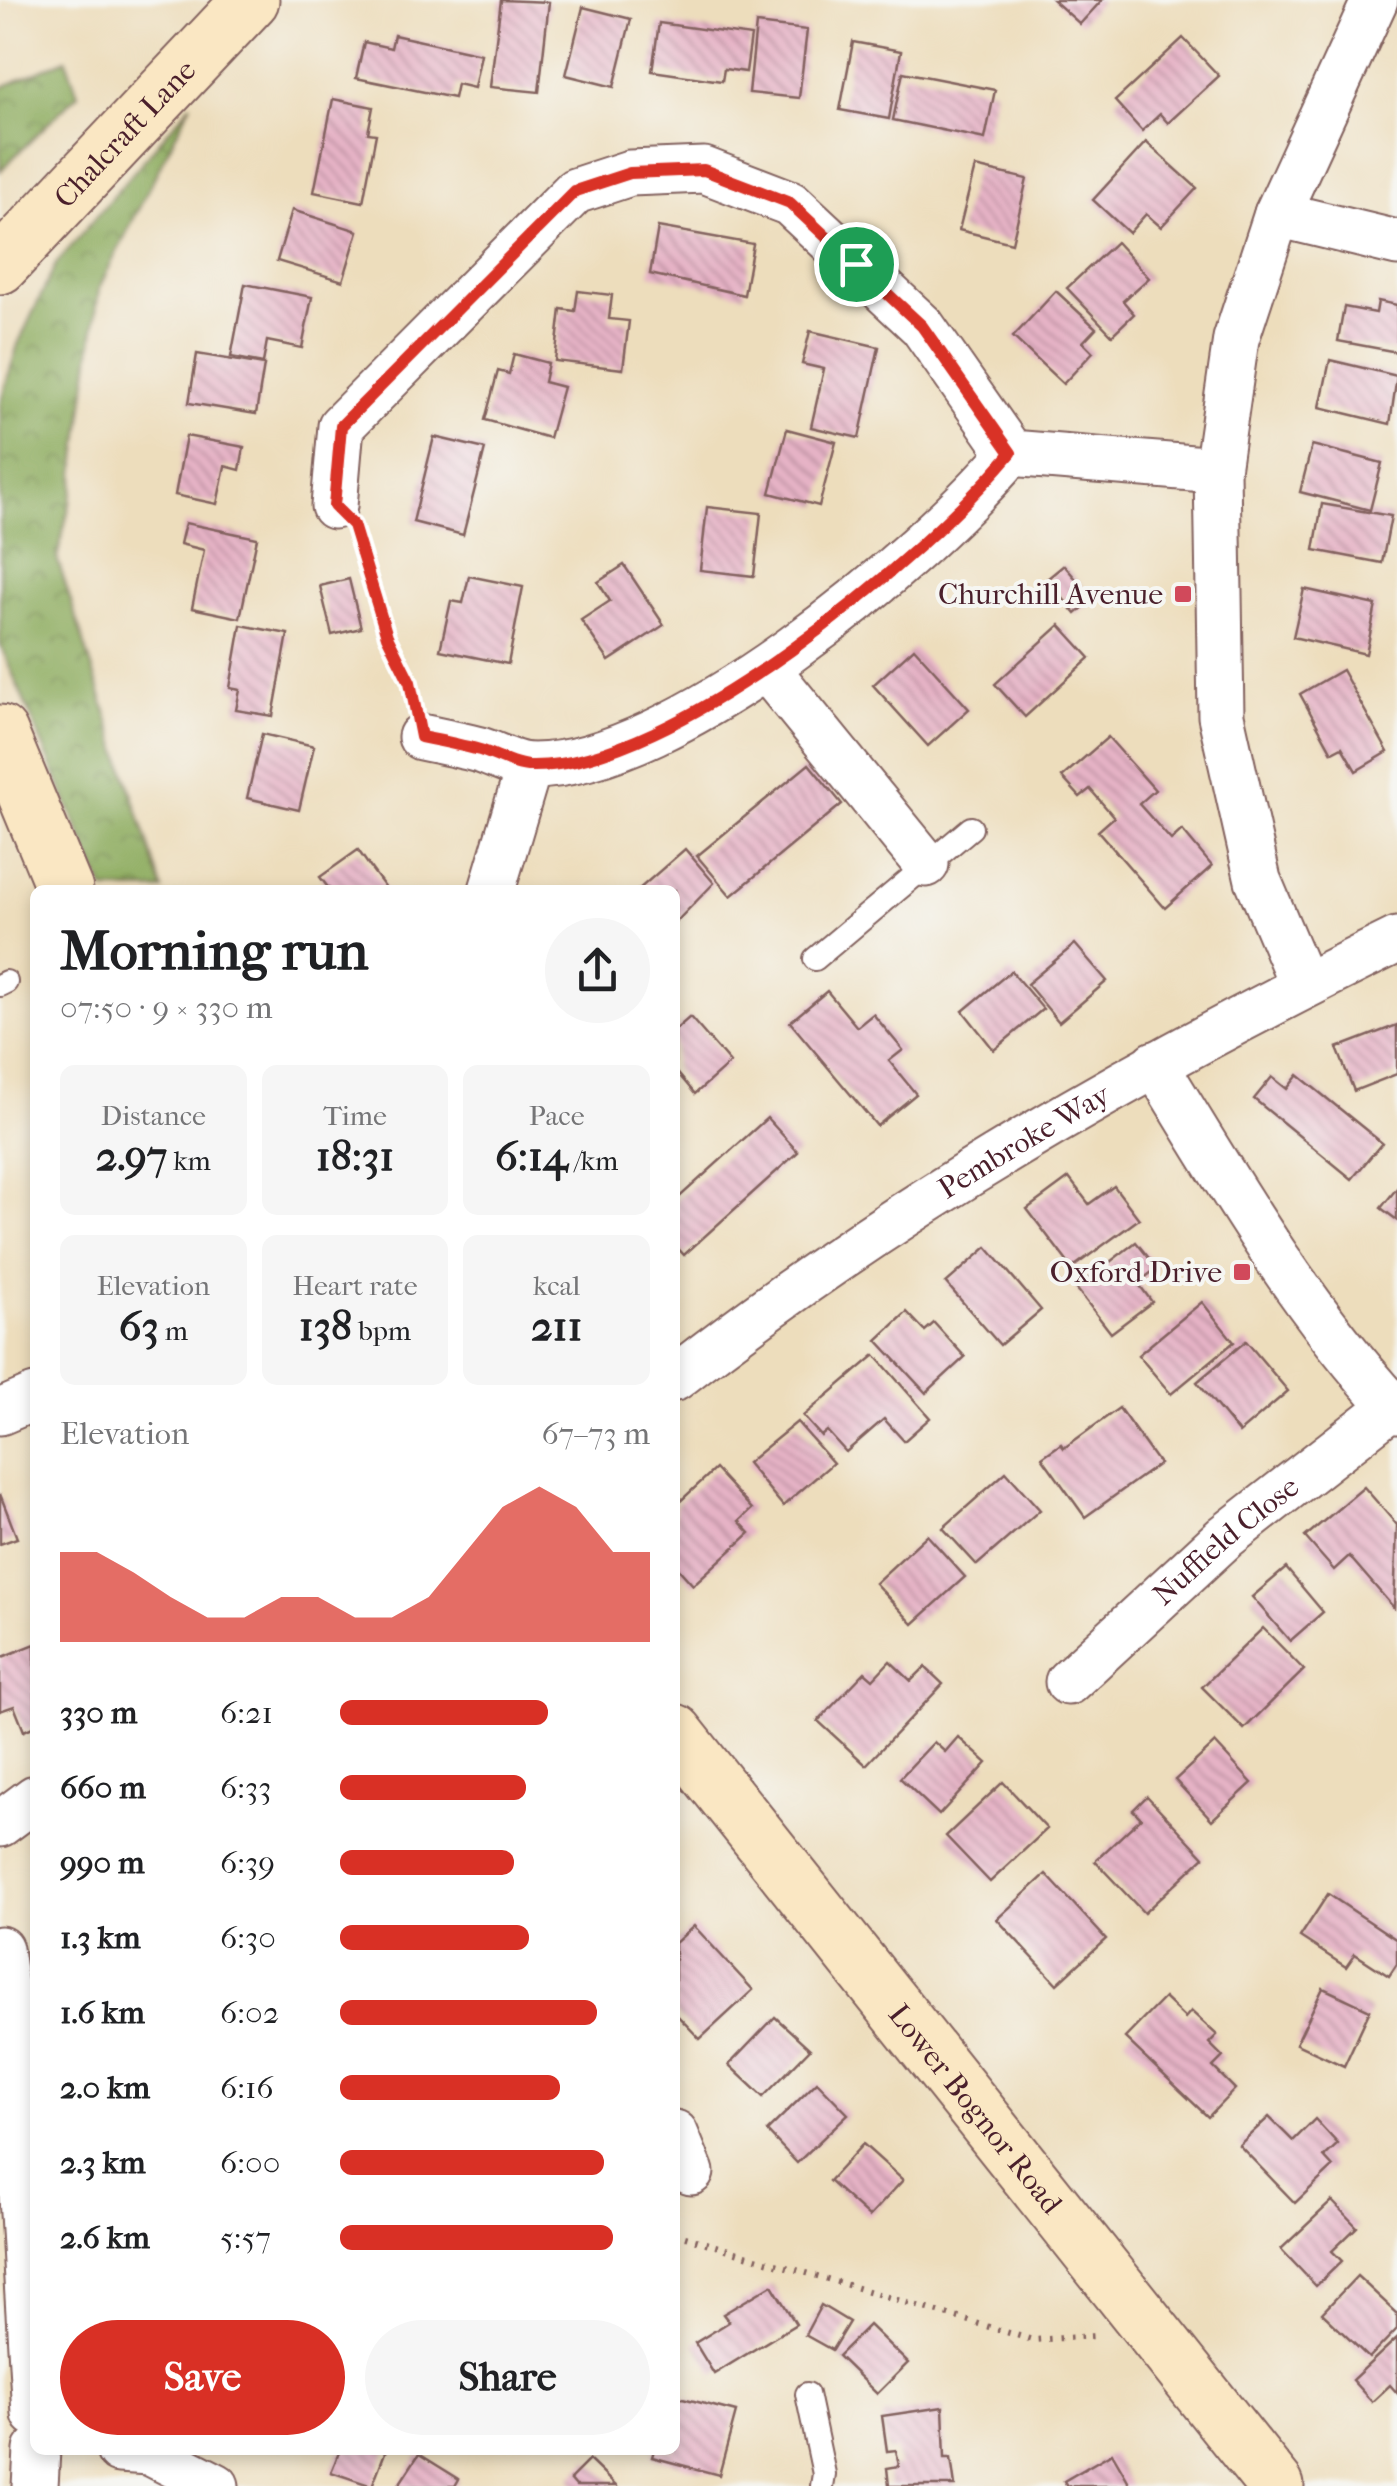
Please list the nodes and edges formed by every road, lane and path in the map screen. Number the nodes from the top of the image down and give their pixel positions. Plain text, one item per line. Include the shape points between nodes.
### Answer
1 (251, 0) edge
2 (1358, 5) edge
3 (1277, 214) junction
4 (1397, 243) edge
5 (0, 266) edge
6 (1011, 453) junction
7 (1217, 470) junction
8 (334, 506) joint
9 (767, 669) junction
10 (0, 733) edge
11 (421, 737) joint
12 (530, 766) junction
13 (971, 828) dead end
14 (926, 864) junction
15 (63, 885) edge
16 (494, 885) edge
17 (1397, 940) edge
18 (815, 959) dead end
19 (1303, 986) junction
20 (1155, 1064) junction
21 (680, 1374) edge
22 (30, 1399) edge
23 (1395, 1409) edge
24 (0, 1412) edge
25 (1068, 1682) dead end
26 (680, 1738) edge
27 (30, 1802) edge
28 (0, 1824) edge
29 (0, 1949) edge
30 (680, 2235) edge
31 (1150, 2324) junction
32 (30, 2330) edge
33 (806, 2394) dead end
34 (37, 2455) edge
35 (155, 2455) edge
36 (35, 2486) edge
37 (216, 2486) edge
38 (822, 2486) edge
39 (1276, 2486) edge

1 - 5 main road, Chalcraft Lane
2 - 3 street
3 - 4 street
3 - 7 street via 1236,339
6 - 7 street
6 - 8 street via 922,326 790,203 704,170 630,173 575,191 341,426
6 - 9 street via 965,508
7 - 19 street via 1221,716 1258,880
8 - 11 path via 353,525 387,636 410,682
9 - 12 street via 623,748
9 - 14 street
10 - 15 main road
11 - 12 street
12 - 16 street
13 - 14 lane
14 - 18 lane
17 - 19 street, Pembroke Way
19 - 20 street, Pembroke Way
20 - 21 street, Pembroke Way via 880,1228
20 - 23 street via 1261,1237 1336,1343
22 - 24 street
23 - 25 street, Nuffield Close via 1225,1537
26 - 31 main road, Lower Bognor Road
27 - 28 street
29 - 32 street via 13,2045
30 - 31 path via 1033,2340 1124,2334
31 - 39 main road, Lower Bognor Road
33 - 38 lane
34 - 36 street
35 - 37 street

